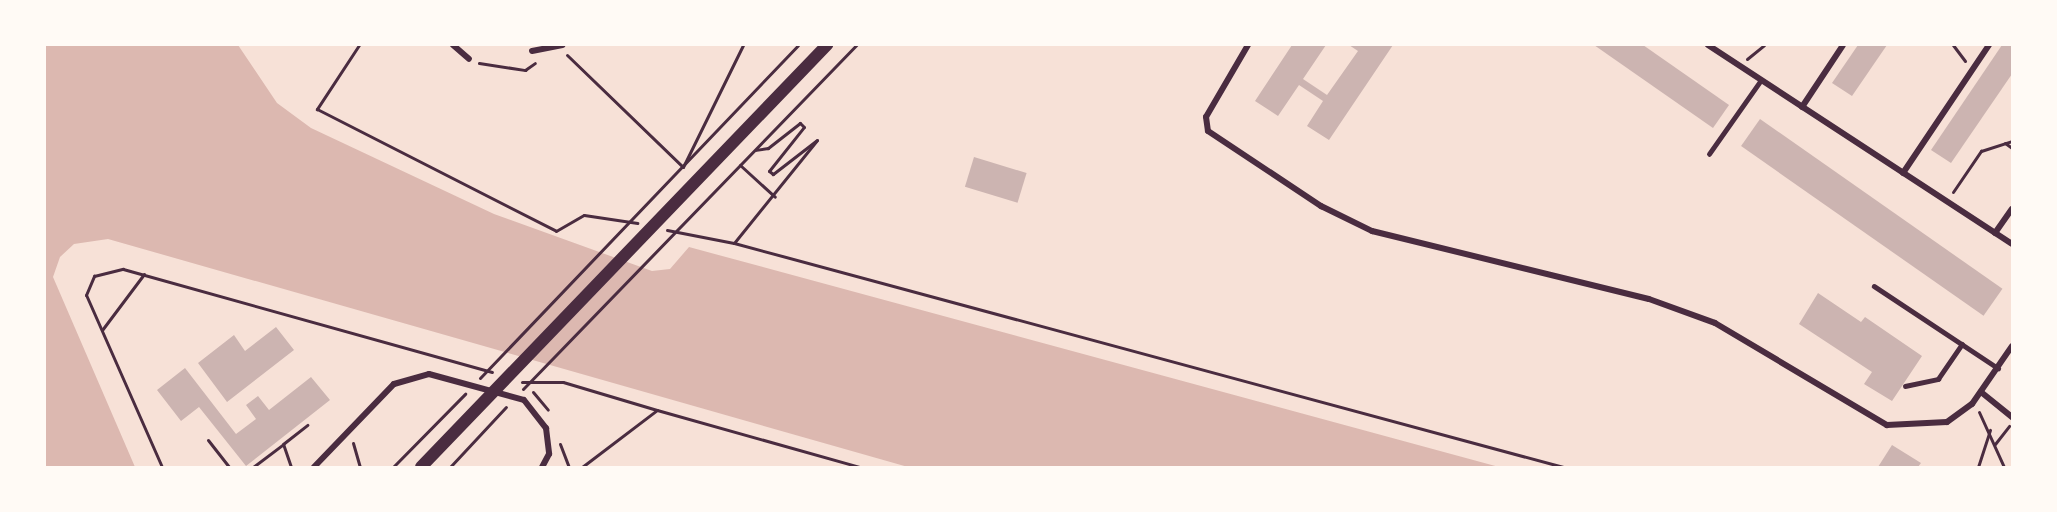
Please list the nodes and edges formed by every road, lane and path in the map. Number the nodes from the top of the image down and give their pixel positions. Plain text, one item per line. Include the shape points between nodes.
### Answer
1 (359, 45) edge
2 (453, 45) edge
3 (743, 45) edge
4 (798, 45) edge
5 (827, 45) edge
6 (856, 45) edge
7 (1248, 45) edge
8 (1708, 45) edge
9 (1764, 45) edge
10 (1843, 45) edge
11 (1953, 45) edge
12 (1989, 45) edge
13 (561, 46) edge
14 (532, 51) dead end
15 (469, 59) joint
16 (1739, 65) junction
17 (1973, 68) junction
18 (1761, 80) junction
19 (1802, 107) junction
20 (2012, 141) edge
21 (2006, 143) junction
22 (2012, 148) edge
23 (754, 150) junction
24 (1709, 154) dead end
25 (740, 165) junction
26 (683, 167) junction
27 (1903, 173) junction
28 (775, 197) junction
29 (1947, 201) junction
30 (2012, 209) edge
31 (641, 224) dead end
32 (662, 229) dead end
33 (1995, 233) junction
34 (734, 243) junction
35 (2012, 244) edge
36 (144, 274) junction
37 (1874, 286) dead end
38 (102, 330) junction
39 (1962, 344) junction
40 (2012, 346) edge
41 (1998, 368) junction
42 (503, 377) dead end
43 (476, 382) dead end
44 (1905, 386) dead end
45 (468, 391) dead end
46 (1982, 392) junction
47 (1972, 404) junction
48 (657, 410) junction
49 (2012, 417) edge
50 (554, 421) dead end
51 (2012, 423) edge
52 (307, 425) dead end
53 (349, 430) junction
54 (1990, 430) junction
55 (208, 440) dead end
56 (560, 441) dead end
57 (283, 444) junction
58 (1995, 444) junction
59 (546, 466) edge
60 (162, 467) edge
61 (229, 467) edge
62 (253, 467) edge
63 (291, 467) edge
64 (314, 467) edge
65 (360, 467) edge
66 (393, 467) edge
67 (421, 467) edge
68 (450, 467) edge
69 (569, 467) edge
70 (582, 467) edge
71 (860, 467) edge
72 (1563, 467) edge
73 (1978, 467) edge
74 (2004, 467) edge

1 - 31 path via 317,109 556,231 584,215
2 - 15 street
3 - 26 path
4 - 26 path
5 - 67 main road
6 - 23 path
7 - 47 street via 1206,117 1208,131 1321,206 1372,231 1649,299 1715,322 1855,410 1887,425 1915,427 1947,422
8 - 16 street
9 - 16 path
10 - 19 street
11 - 17 path via 1955,54
12 - 17 street
13 - 14 street
13 - 15 path via 525,70 496,69
13 - 26 path
16 - 18 street
17 - 27 street
18 - 19 street
18 - 24 lane
19 - 27 street
20 - 21 path
21 - 22 path
21 - 29 path via 1981,151
23 - 25 path
23 - 28 path via 768,148 800,123 804,127 769,171 772,174 814,137 818,140
25 - 28 path
25 - 68 path
26 - 43 path
27 - 29 street
28 - 34 path
29 - 33 street
30 - 33 street
32 - 34 path
33 - 35 street
34 - 72 path
36 - 38 path
36 - 38 path via 123,269 94,276 86,295
36 - 42 path via 475,363
37 - 39 lane
38 - 60 path
39 - 41 lane
39 - 44 lane via 1938,379
40 - 41 street
41 - 46 street
45 - 66 path
46 - 47 street
46 - 49 street
47 - 54 path
48 - 50 path via 563,382 512,382 539,395
48 - 70 path
48 - 71 path
51 - 58 path
52 - 57 path
53 - 59 street via 393,384 429,374 524,400 535,408 546,428
53 - 64 street
53 - 65 path
54 - 58 path
54 - 73 path
55 - 61 path
56 - 69 path
57 - 62 path
57 - 63 path
58 - 74 path

